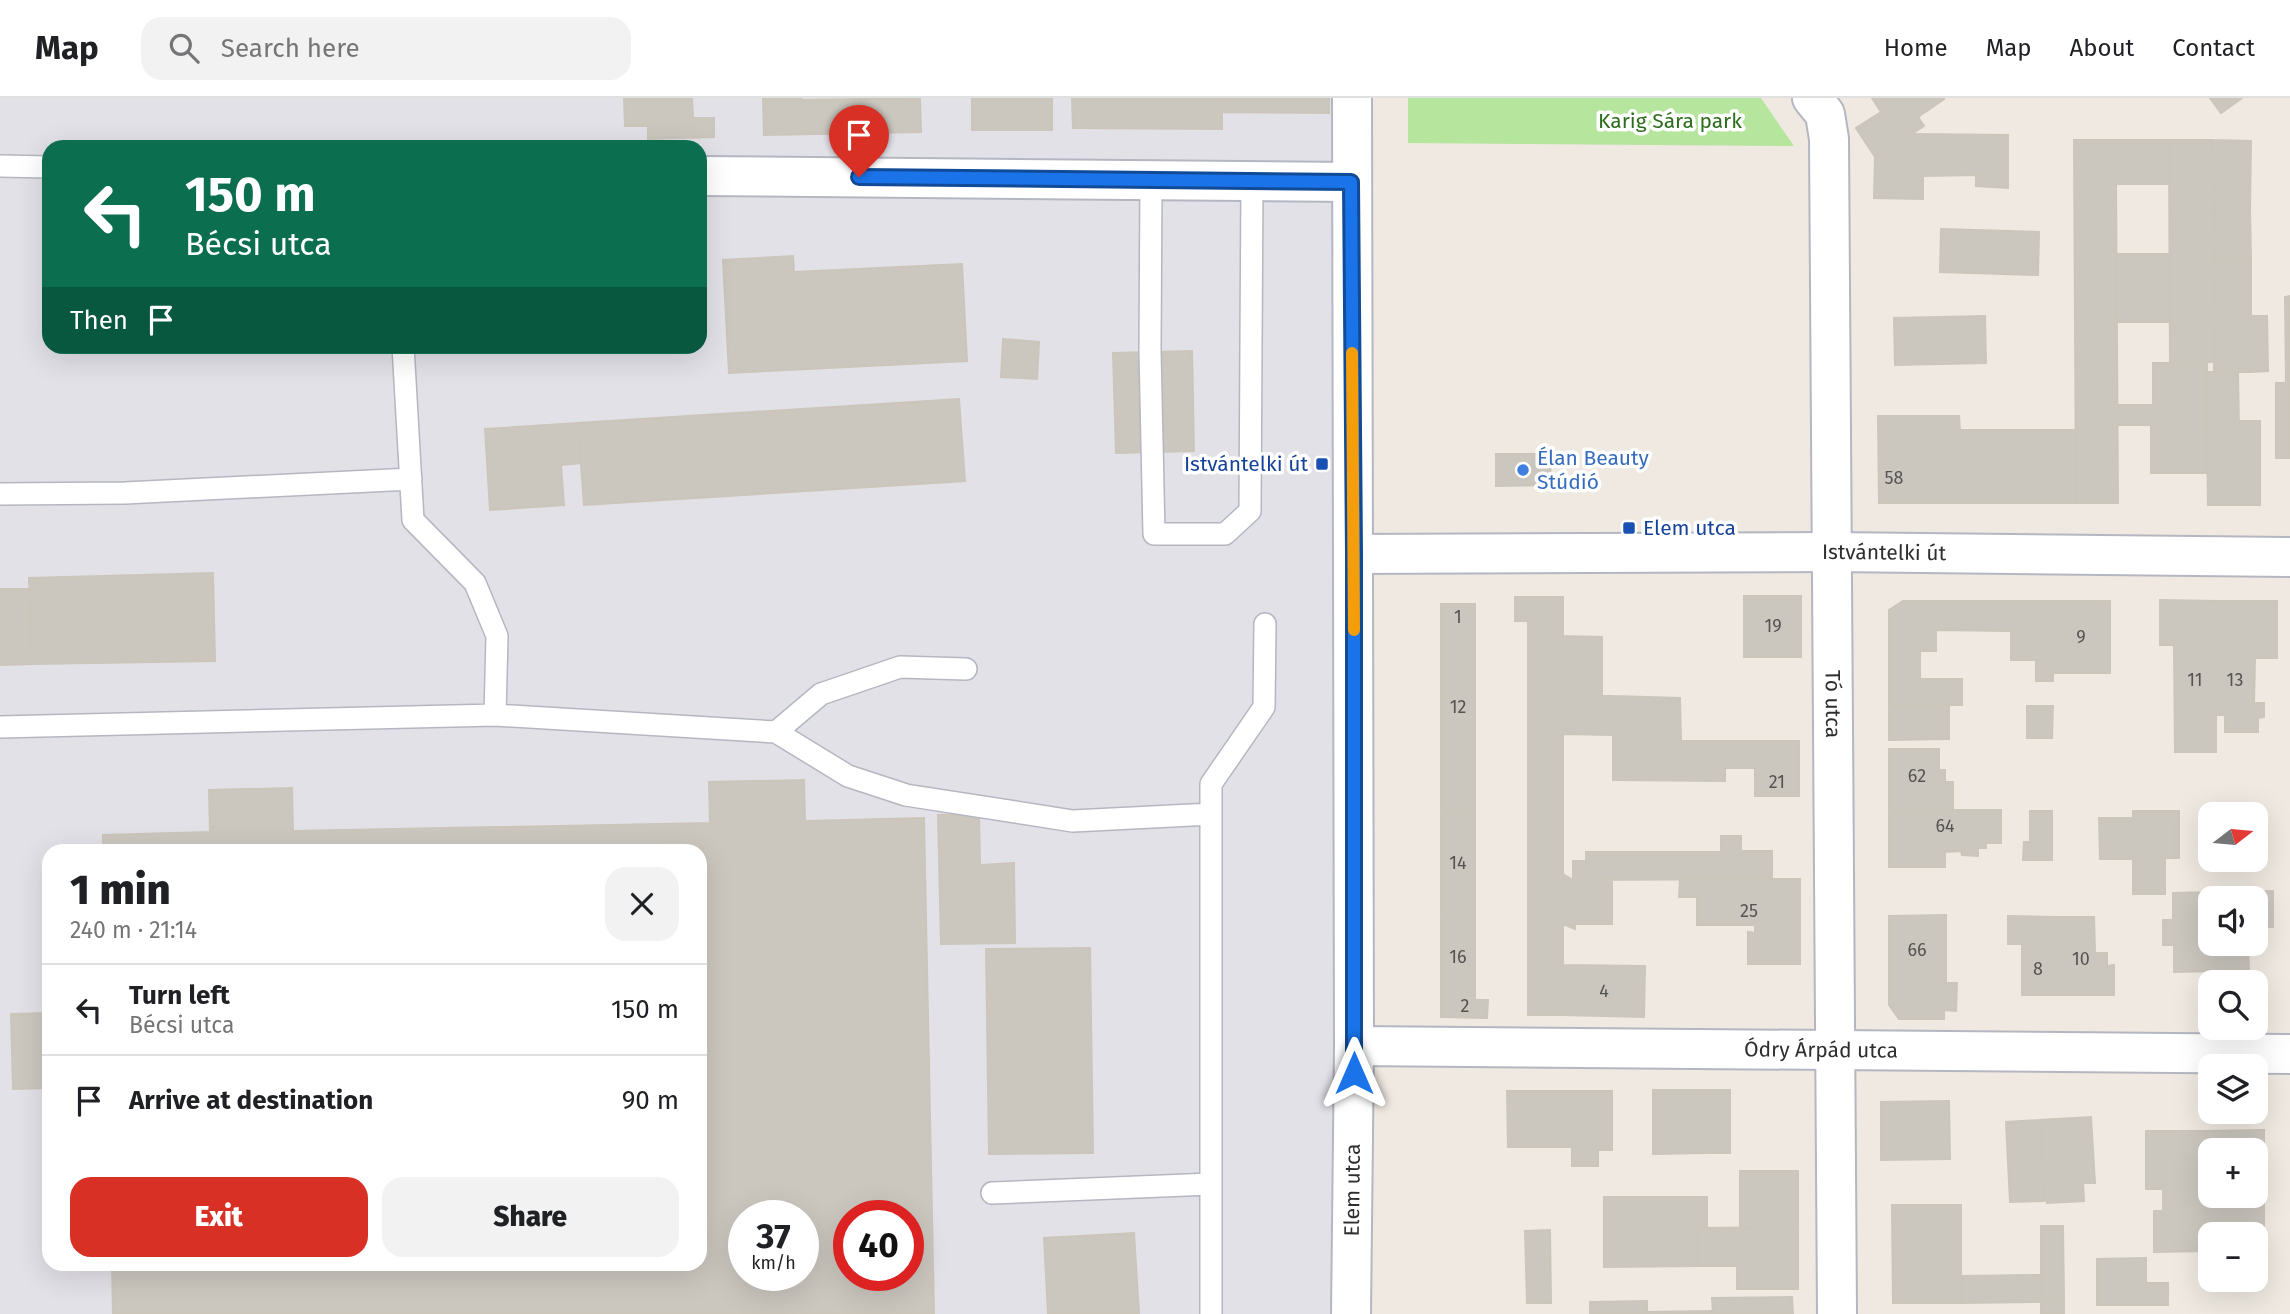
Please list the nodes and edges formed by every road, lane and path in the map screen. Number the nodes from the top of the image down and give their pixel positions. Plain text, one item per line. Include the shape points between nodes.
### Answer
1 (1352, 98) edge
2 (1812, 98) edge
3 (0, 166) edge
4 (42, 167) edge
5 (707, 176) edge
6 (1150, 180) junction
7 (1252, 180) junction
8 (1351, 182) junction
9 (403, 354) edge
10 (411, 479) junction
11 (0, 494) edge
12 (1832, 552) junction
13 (1354, 554) junction
14 (2290, 557) edge
15 (1265, 624) dead end
16 (967, 669) dead end
17 (495, 715) junction
18 (0, 727) edge
19 (776, 732) junction
20 (1211, 814) junction
21 (1354, 1046) junction
22 (1835, 1050) junction
23 (2290, 1054) edge
24 (1211, 1184) junction
25 (992, 1193) dead end
26 (1211, 1314) edge
27 (1352, 1314) edge
28 (1837, 1314) edge

1 - 8 street, Elem utca
2 - 12 street, Tó utca via 1825,114 1829,139
3 - 4 lane
5 - 6 street
6 - 7 street
6 - 7 lane via 1154,534 1225,534 1250,511
7 - 8 street
8 - 13 street, Elem utca
9 - 10 lane
10 - 11 lane via 125,493
10 - 17 lane via 413,520 474,583 497,636
12 - 13 street, Istvántelki út
12 - 14 street, Istvántelki út
12 - 22 street, Tó utca
13 - 21 street, Elem utca
15 - 20 lane via 1264,707 1211,784
16 - 19 lane via 900,667 821,694
17 - 18 lane
17 - 19 lane
19 - 20 lane via 848,776 906,795 1073,821
20 - 24 lane
21 - 22 street, Ódry Árpád utca
21 - 27 street, Elem utca
22 - 23 street, Ódry Árpád utca
22 - 28 street, Tó utca
24 - 25 lane
24 - 26 lane

